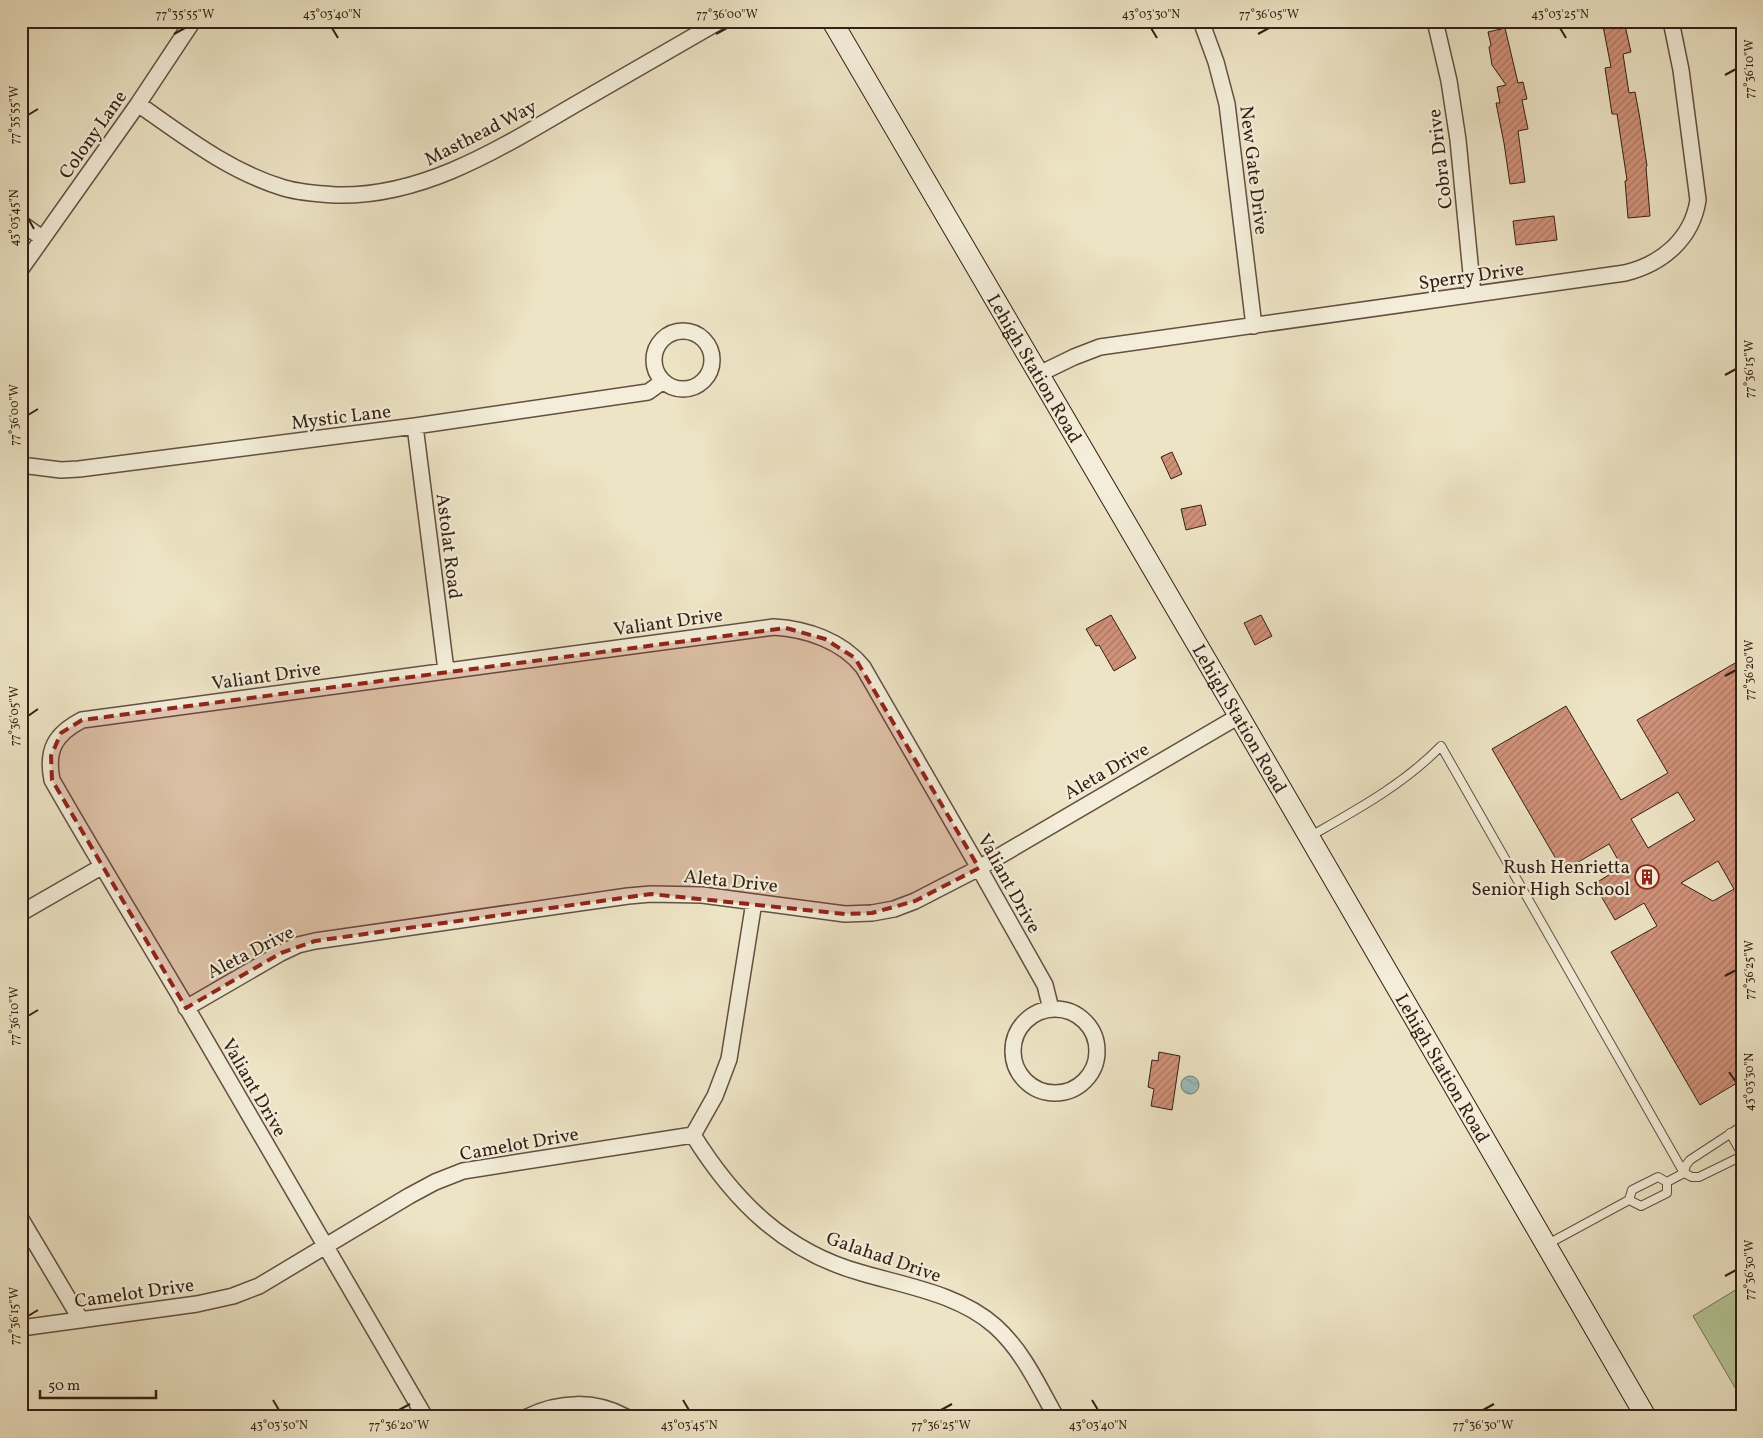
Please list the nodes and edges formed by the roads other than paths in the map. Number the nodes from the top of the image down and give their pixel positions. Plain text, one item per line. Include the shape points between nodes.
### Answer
1 (193, 21) edge
2 (720, 21) edge
3 (832, 21) edge
4 (1201, 21) edge
5 (1435, 21) edge
6 (1671, 21) edge
7 (138, 104) junction
8 (21, 224) edge
9 (42, 238) junction
10 (21, 268) edge
11 (1473, 294) junction
12 (1254, 326) junction
13 (1039, 374) junction
14 (662, 382) dead end
15 (415, 426) junction
16 (21, 465) edge
17 (446, 670) junction
18 (1239, 716) junction
19 (1309, 837) junction
20 (102, 867) junction
21 (979, 868) junction
22 (754, 902) junction
23 (21, 914) edge
24 (186, 1008) junction
25 (1051, 1009) junction
26 (1742, 1126) edge
27 (1730, 1133) junction
28 (692, 1135) junction
29 (1742, 1155) edge
30 (1684, 1173) junction
31 (1667, 1182) junction
32 (1629, 1200) junction
33 (21, 1219) edge
34 (1546, 1245) junction
35 (324, 1247) junction
36 (81, 1320) junction
37 (21, 1328) edge
38 (426, 1417) edge
39 (527, 1417) edge
40 (626, 1417) edge
41 (1056, 1417) edge
42 (1646, 1417) edge

1 - 7 street, Colony Lane
2 - 7 street, Masthead Way via 467,164 427,181 393,190 357,195 286,189 252,177 213,156
3 - 13 main road, Lehigh Station Road
4 - 12 street, New Gate Drive via 1227,104
5 - 11 street, Cobra Drive via 1449,80 1458,140
6 - 11 street, Sperry Drive via 1681,70 1698,200 1691,225 1683,238 1655,263 1640,269
7 - 9 street, Colony Lane
8 - 9 street
9 - 10 street, Colony Lane
11 - 12 street, Sperry Drive
12 - 13 street, Sperry Drive via 1100,347
13 - 18 main road, Lehigh Station Road
14 - 15 street, Mystic Lane via 648,392
15 - 16 street, Mystic Lane via 79,469
15 - 17 street, Astolat Road
17 - 20 street, Valiant Drive via 82,720 67,727 50,756 52,780
17 - 21 street, Valiant Drive via 774,627 814,635 838,646 862,667
18 - 19 main road, Lehigh Station Road
18 - 21 street, Aleta Drive
19 - 30 lane via 1391,789 1441,746
19 - 34 main road, Lehigh Station Road
20 - 23 street
20 - 24 street, Valiant Drive
21 - 22 street, Aleta Drive via 915,901 872,913 845,914
21 - 25 street, Valiant Drive via 1045,985
22 - 24 street, Aleta Drive via 702,895 643,895 315,941 281,953
22 - 28 street via 729,1058 715,1096
24 - 35 street, Valiant Drive
25 - 25 street via 1038,1012 1018,1030 1013,1057 1025,1082 1036,1090 1064,1093 1077,1088 1095,1066 1095,1038 1089,1026 1078,1016 1066,1010
26 - 27 lane
27 - 29 lane
27 - 30 lane via 1690,1160
28 - 35 street, Camelot Drive via 463,1171 409,1196
28 - 41 street, Galahad Drive via 736,1195 763,1221 796,1244 826,1261 956,1302 994,1325 1012,1342
29 - 30 lane via 1698,1177
30 - 31 lane
31 - 32 lane via 1658,1177 1632,1190
31 - 32 lane via 1667,1193 1641,1206
32 - 34 lane
33 - 36 street
34 - 42 main road, Lehigh Station Road
35 - 36 street, Camelot Drive via 259,1286 232,1296
35 - 38 street, Valiant Drive
36 - 37 street, Camelot Drive
39 - 40 street via 556,1407 583,1404 614,1410

